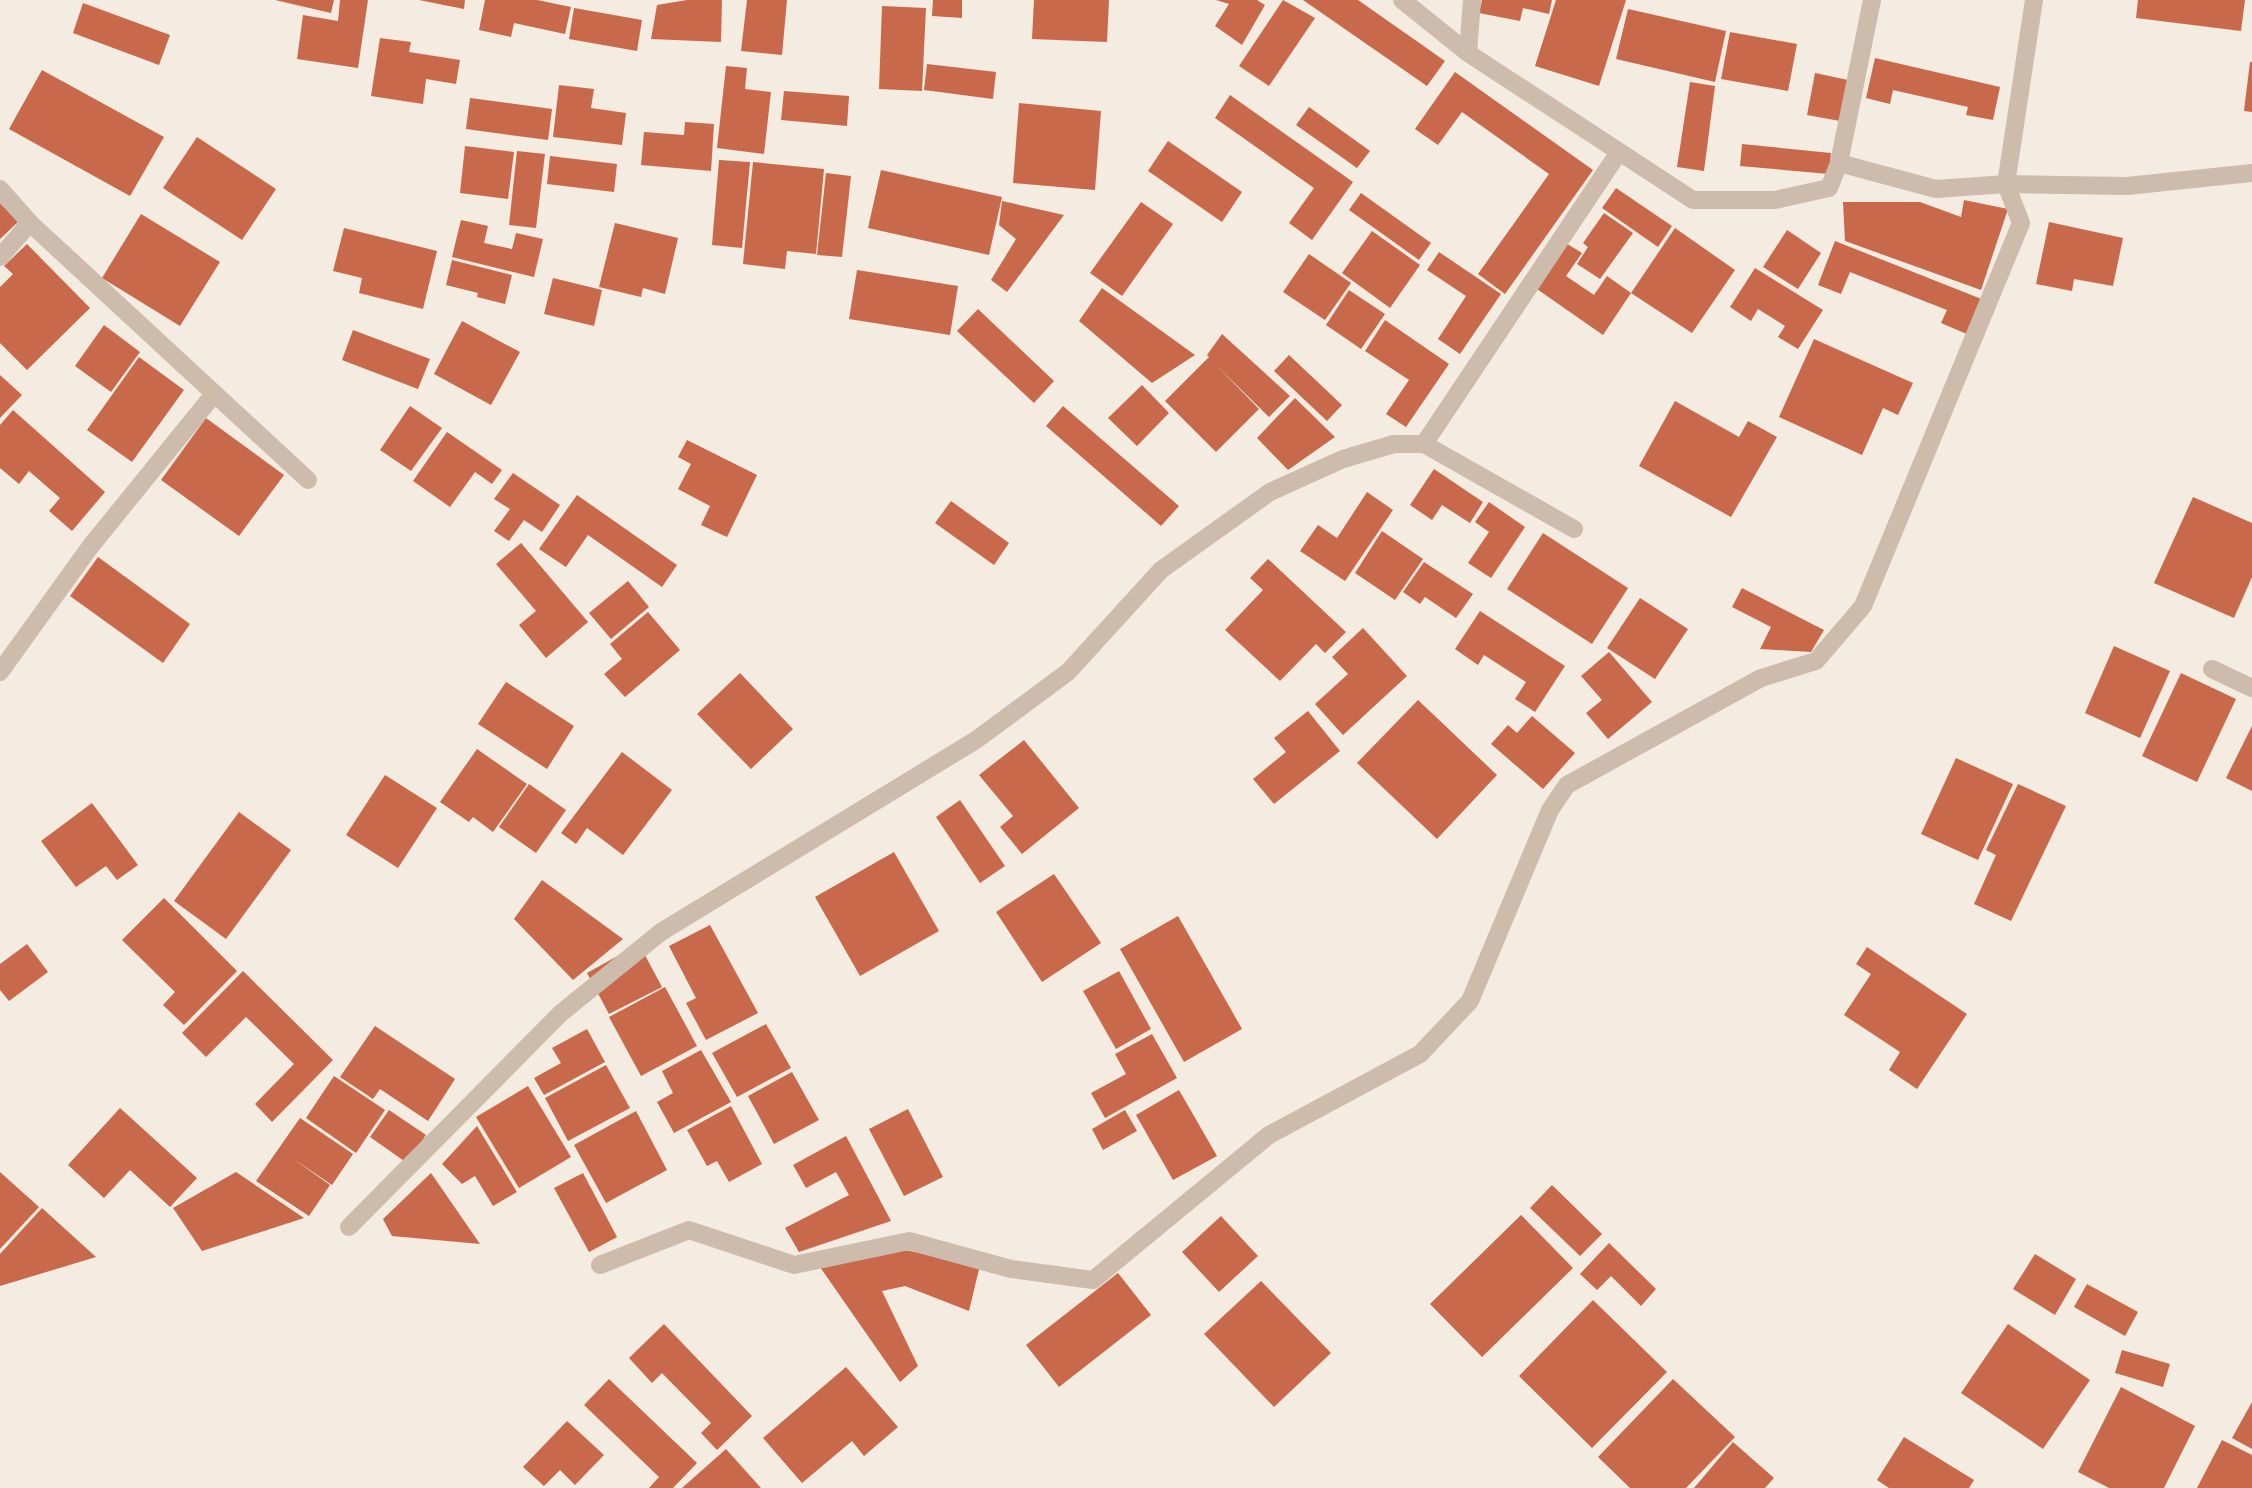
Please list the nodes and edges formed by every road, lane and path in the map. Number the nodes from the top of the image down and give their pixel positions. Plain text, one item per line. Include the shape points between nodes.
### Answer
1 (1402, 0) edge
2 (1472, 0) edge
3 (1872, 0) edge
4 (2034, 0) edge
5 (1468, 53) junction
6 (1619, 152) junction
7 (1839, 163) junction
8 (2252, 173) edge
9 (2006, 184) junction
10 (0, 189) edge
11 (30, 223) junction
12 (0, 257) edge
13 (214, 394) junction
14 (1424, 444) junction
15 (308, 480) dead end
16 (1574, 530) dead end
17 (2212, 669) dead end
18 (0, 672) edge
19 (2252, 688) edge
20 (349, 1227) dead end
21 (600, 1265) dead end

1 - 5 street
2 - 5 street
3 - 7 street
4 - 9 street
5 - 6 street
6 - 7 street via 1693,200 1775,200 1829,188
6 - 14 street
7 - 9 street via 1936,189
8 - 9 street via 2127,187
9 - 21 street via 2021,223 1863,606 1816,661 1761,678 1567,785 1550,810 1470,1002 1420,1054 1269,1135 1093,1280 1012,1269 909,1241 794,1265 689,1230
10 - 11 street
11 - 12 street
11 - 13 street
13 - 15 street
13 - 18 street via 90,547
14 - 16 street
14 - 20 street via 1394,444 1343,459 1270,492 1161,570 1068,671 976,740 661,932 561,1013
17 - 19 street

